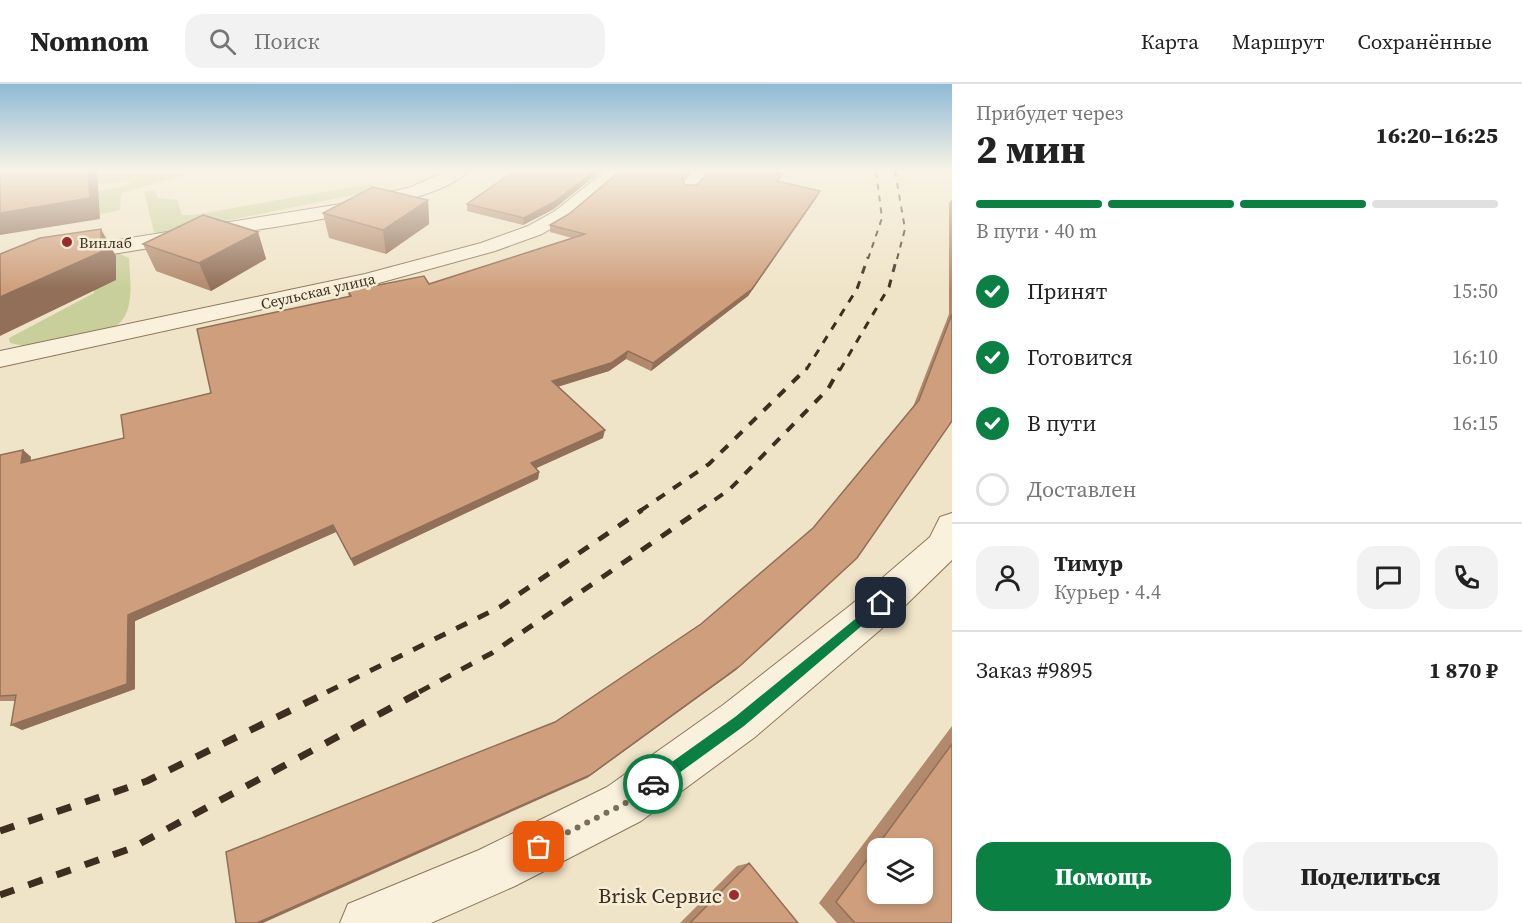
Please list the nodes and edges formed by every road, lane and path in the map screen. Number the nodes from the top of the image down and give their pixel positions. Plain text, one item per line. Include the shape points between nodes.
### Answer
1 (332, 210) edge
2 (567, 210) edge
3 (0, 265) edge
4 (0, 358) edge
5 (952, 527) edge
6 (367, 923) edge

1 - 3 street via 147,244
2 - 4 street, Сеульская улица via 535,230 445,260 357,283
5 - 6 street via 942,547 866,617 740,721 624,804 497,868

